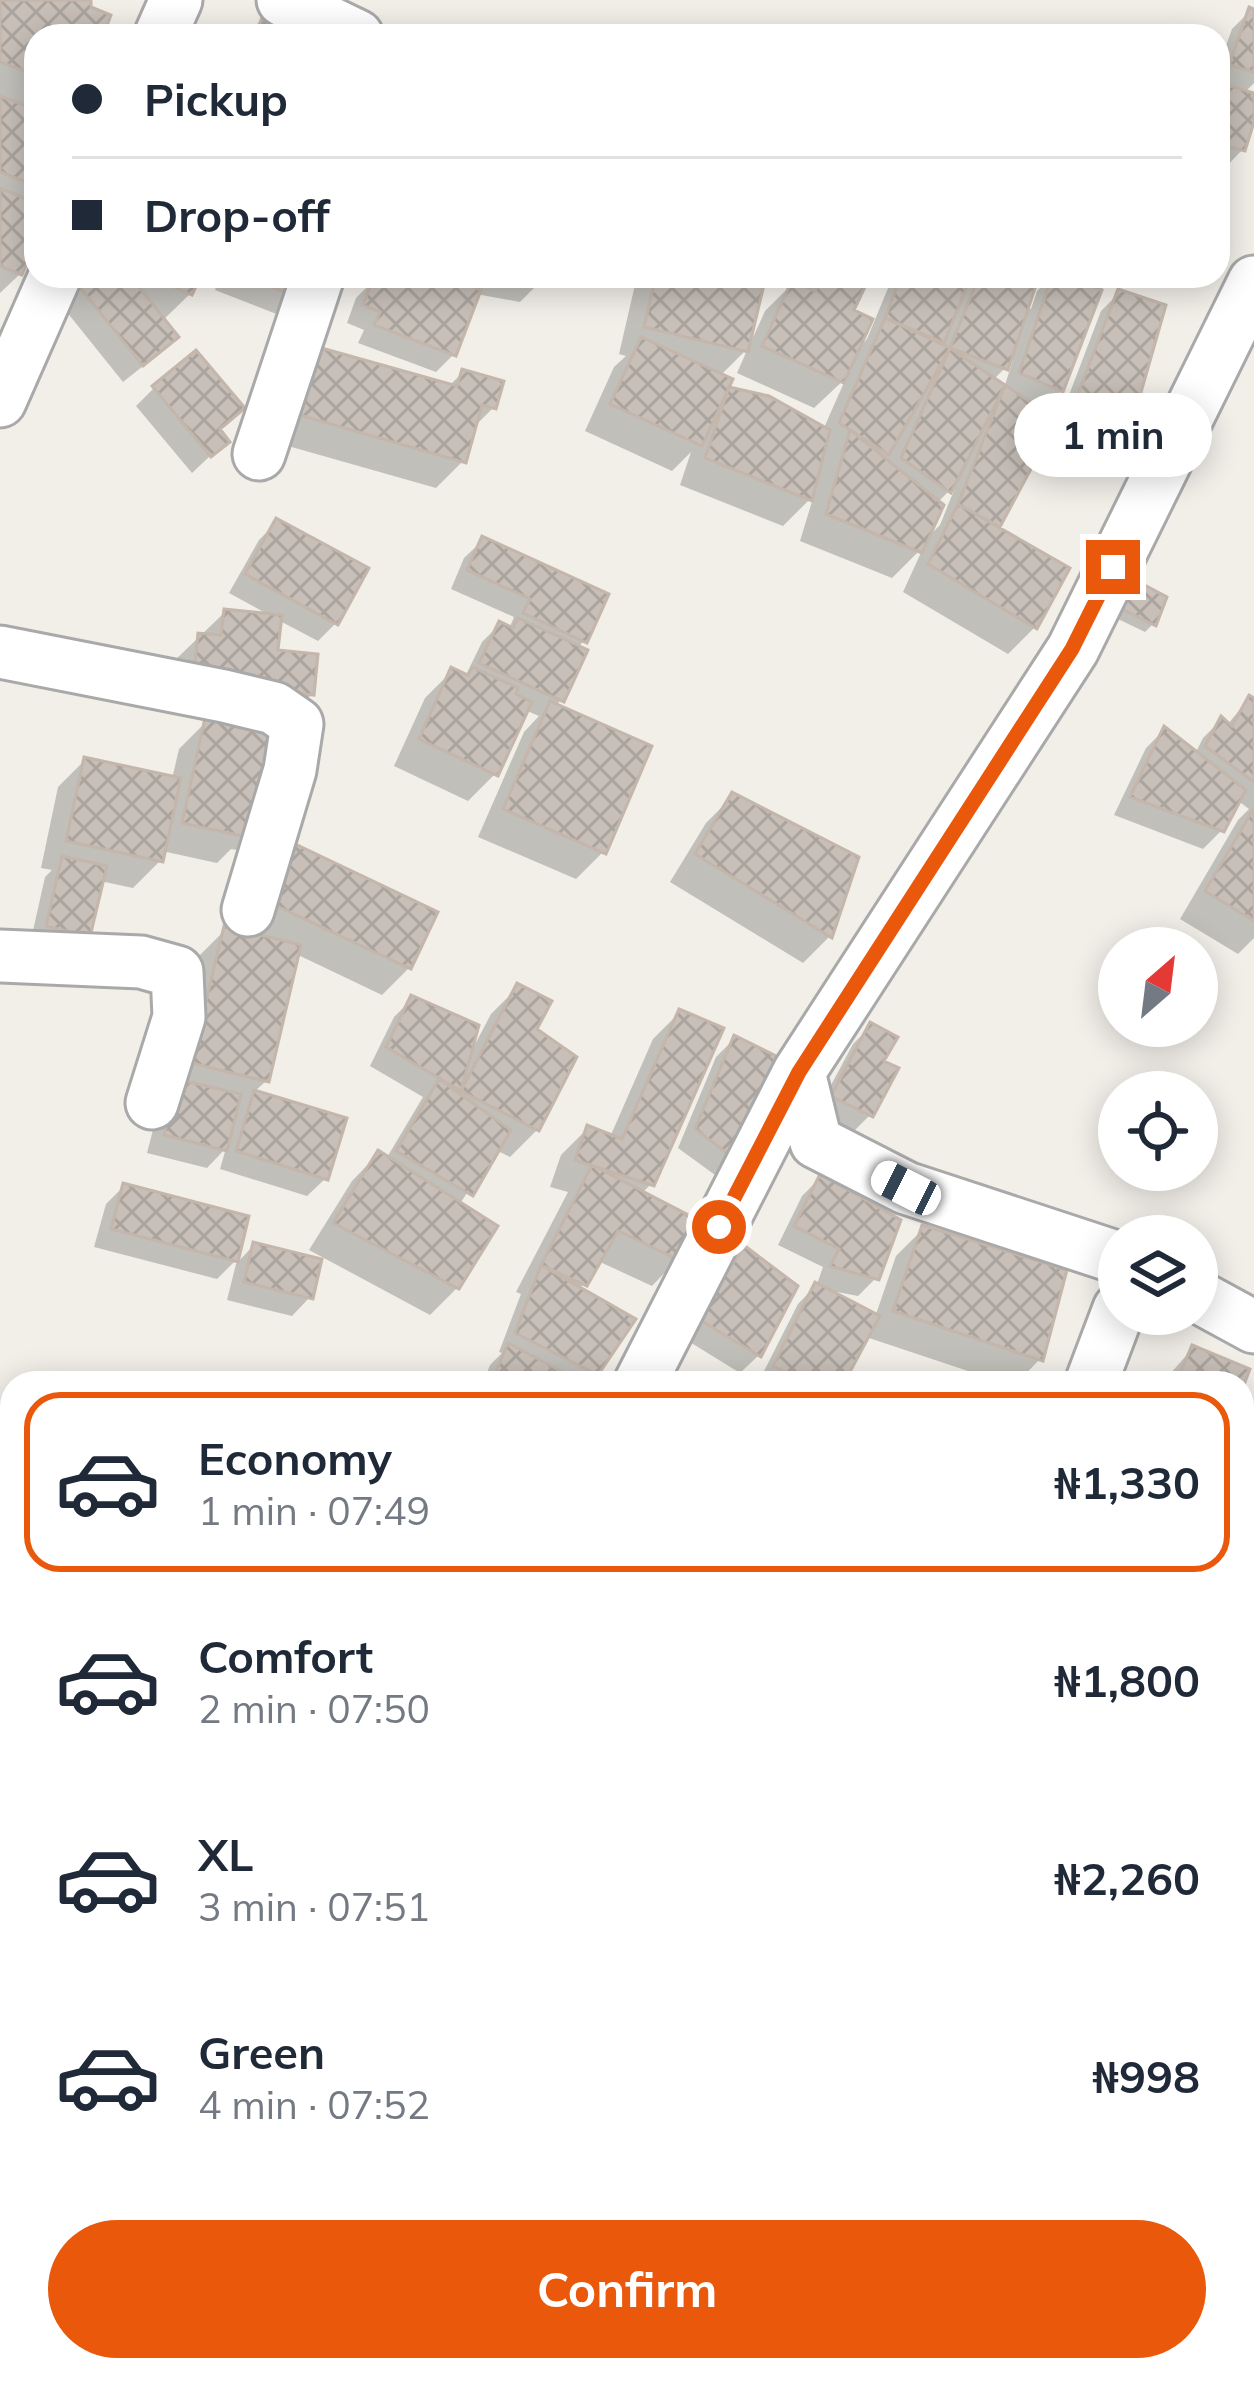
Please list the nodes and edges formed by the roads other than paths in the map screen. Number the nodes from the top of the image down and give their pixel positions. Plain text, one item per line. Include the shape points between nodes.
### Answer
1 (283, 0) edge
2 (332, 24) edge
3 (1254, 282) edge
4 (50, 288) edge
5 (314, 288) edge
6 (0, 401) edge
7 (259, 454) dead end
8 (0, 652) edge
9 (248, 910) dead end
10 (0, 956) edge
11 (799, 1072) junction
12 (152, 1103) dead end
13 (1098, 1251) edge
14 (1218, 1307) edge
15 (1254, 1327) edge
16 (1109, 1335) edge
17 (646, 1371) edge
18 (1096, 1371) edge

1 - 2 street
3 - 11 street via 1072,649
4 - 6 street
5 - 7 street
8 - 9 street via 274,708 297,724
10 - 12 street via 141,962 177,973 179,1017
11 - 13 street via 816,1142 906,1188
11 - 17 street
14 - 15 street
16 - 18 street

